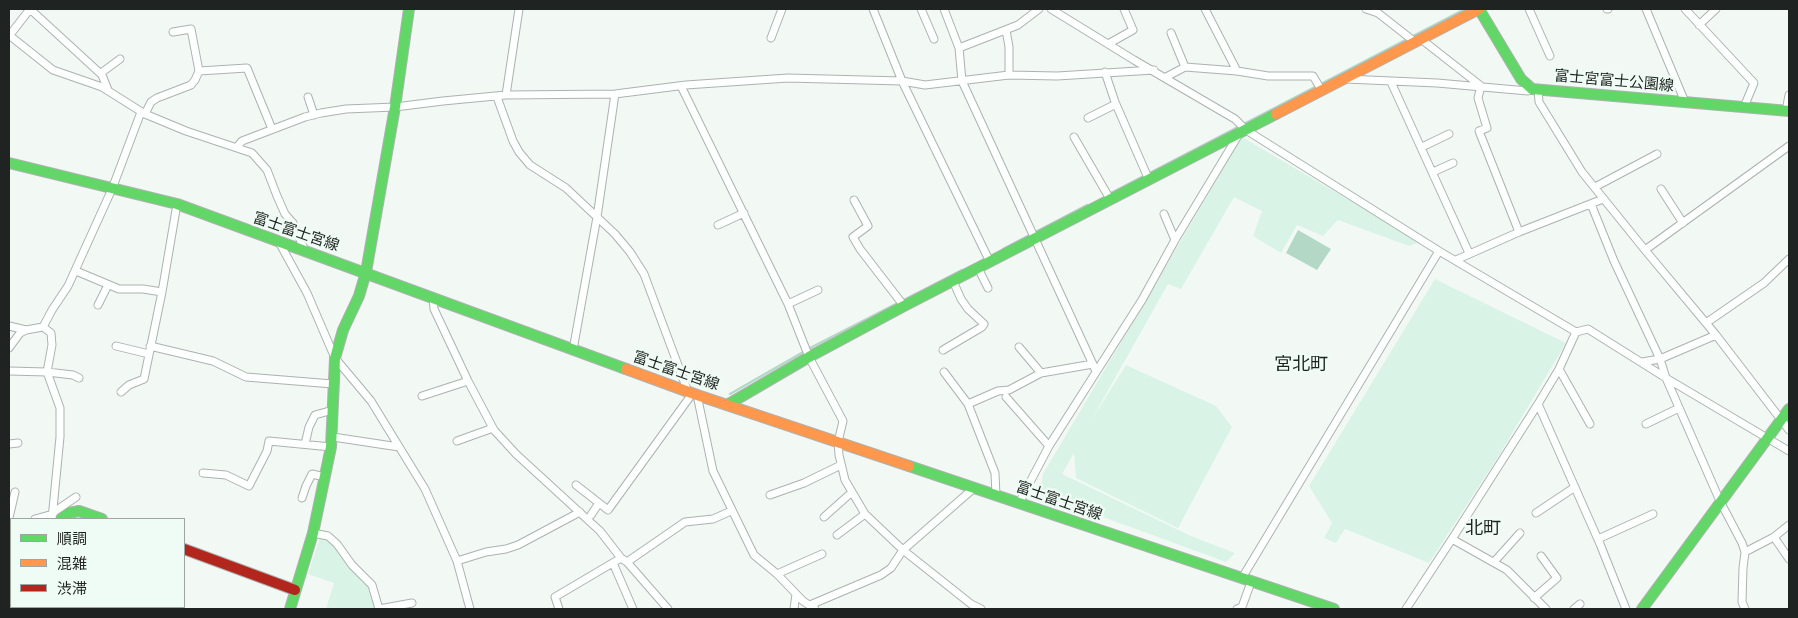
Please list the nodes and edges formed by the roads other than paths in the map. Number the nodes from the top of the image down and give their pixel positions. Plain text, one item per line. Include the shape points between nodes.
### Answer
1 (30, 9) edge
2 (409, 9) edge
3 (519, 9) edge
4 (782, 9) edge
5 (873, 9) edge
6 (921, 9) edge
7 (944, 9) edge
8 (1039, 9) edge
9 (1051, 9) edge
10 (1124, 9) edge
11 (1206, 9) edge
12 (1366, 9) edge
13 (1479, 9) edge
14 (1529, 9) edge
15 (1646, 9) edge
16 (1685, 9) edge
17 (1716, 9) edge
18 (1699, 25) junction
19 (1006, 30) junction
20 (173, 32) dead end
21 (1171, 33) dead end
22 (9, 36) edge
23 (771, 38) dead end
24 (934, 39) dead end
25 (1414, 39) junction
26 (1108, 44) junction
27 (959, 48) junction
28 (1550, 56) dead end
29 (120, 58) dead end
30 (1185, 67) junction
31 (199, 70) junction
32 (1154, 70) junction
33 (1237, 71) junction
34 (1105, 72) junction
35 (100, 73) junction
36 (1009, 74) junction
37 (1166, 77) junction
38 (1346, 79) junction
39 (902, 81) junction
40 (962, 81) junction
41 (1391, 82) junction
42 (681, 86) junction
43 (1481, 86) junction
44 (1319, 87) junction
45 (1535, 89) junction
46 (108, 91) junction
47 (615, 94) junction
48 (506, 95) junction
49 (1789, 95) edge
50 (497, 96) junction
51 (308, 97) dead end
52 (1685, 102) junction
53 (1116, 104) junction
54 (395, 107) junction
55 (1744, 107) junction
56 (1788, 111) edge
57 (143, 113) junction
58 (314, 114) junction
59 (1088, 118) dead end
60 (1242, 128) junction
61 (272, 129) junction
62 (1449, 134) dead end
63 (1074, 137) dead end
64 (1789, 146) edge
65 (236, 147) junction
66 (1422, 147) junction
67 (1657, 154) dead end
68 (9, 163) edge
69 (1453, 163) dead end
70 (1434, 172) junction
71 (1148, 176) junction
72 (1595, 188) junction
73 (112, 189) junction
74 (1661, 189) dead end
75 (1108, 196) junction
76 (1603, 199) junction
77 (854, 200) dead end
78 (177, 204) junction
79 (1591, 204) junction
80 (744, 212) junction
81 (1164, 214) dead end
82 (597, 217) junction
83 (1683, 223) junction
84 (718, 225) dead end
85 (1519, 232) junction
86 (1032, 235) junction
87 (1175, 240) junction
88 (279, 242) junction
89 (1645, 250) junction
90 (305, 251) junction
91 (1439, 251) junction
92 (1469, 253) junction
93 (988, 259) junction
94 (1789, 259) edge
95 (1456, 260) junction
96 (978, 268) junction
97 (76, 271) junction
98 (366, 272) junction
99 (953, 281) junction
100 (108, 285) junction
101 (988, 288) dead end
102 (818, 290) dead end
103 (162, 292) junction
104 (433, 298) junction
105 (902, 303) junction
106 (788, 304) junction
107 (98, 305) dead end
108 (1706, 323) junction
109 (9, 326) edge
110 (43, 327) junction
111 (26, 330) junction
112 (1576, 332) junction
113 (1716, 336) junction
114 (116, 346) dead end
115 (9, 348) edge
116 (1019, 348) dead end
117 (150, 350) junction
118 (573, 350) junction
119 (943, 350) dead end
120 (807, 353) junction
121 (335, 358) junction
122 (1660, 359) junction
123 (1642, 362) junction
124 (1095, 368) junction
125 (1559, 368) junction
126 (9, 371) edge
127 (47, 372) junction
128 (944, 372) dead end
129 (1041, 373) junction
130 (79, 378) dead end
131 (1666, 378) junction
132 (468, 381) junction
133 (333, 384) junction
134 (121, 392) dead end
135 (692, 394) junction
136 (422, 396) dead end
137 (1006, 398) dead end
138 (968, 404) junction
139 (1538, 404) junction
140 (727, 405) junction
141 (1679, 408) junction
142 (1789, 409) edge
143 (333, 410) junction
144 (1781, 419) junction
145 (1590, 424) dead end
146 (1646, 424) dead end
147 (493, 428) junction
148 (1789, 430) edge
149 (1768, 438) junction
150 (457, 441) dead end
151 (18, 442) dead end
152 (332, 442) junction
153 (838, 442) junction
154 (9, 444) edge
155 (305, 444) junction
156 (1049, 446) junction
157 (398, 447) junction
158 (1789, 451) edge
159 (841, 465) junction
160 (203, 472) dead end
161 (325, 477) junction
162 (576, 485) dead end
163 (1575, 487) junction
164 (974, 488) junction
165 (15, 492) dead end
166 (852, 492) junction
167 (770, 495) dead end
168 (996, 496) junction
169 (76, 497) dead end
170 (302, 498) dead end
171 (1720, 501) junction
172 (600, 503) junction
173 (1019, 503) junction
174 (580, 512) junction
175 (731, 512) junction
176 (1536, 512) dead end
177 (865, 514) junction
178 (1653, 514) dead end
179 (591, 515) dead end
180 (55, 516) edge
181 (824, 517) dead end
182 (10, 518) edge
183 (42, 518) edge
184 (99, 518) edge
185 (1789, 524) edge
186 (313, 533) junction
187 (1520, 533) dead end
188 (837, 535) dead end
189 (1774, 537) junction
190 (1598, 539) junction
191 (1452, 540) junction
192 (185, 549) edge
193 (903, 550) junction
194 (1745, 552) junction
195 (822, 554) dead end
196 (1541, 556) dead end
197 (1789, 559) edge
198 (624, 560) junction
199 (457, 561) junction
200 (1494, 562) junction
201 (613, 563) junction
202 (778, 574) junction
203 (1247, 580) junction
204 (296, 590) junction
205 (796, 594) junction
206 (1534, 598) junction
207 (412, 603) dead end
208 (813, 607) edge
209 (290, 609) edge
210 (379, 609) edge
211 (470, 609) edge
212 (559, 609) edge
213 (633, 609) edge
214 (668, 609) edge
215 (794, 609) edge
216 (981, 609) edge
217 (1237, 609) edge
218 (1334, 609) edge
219 (1406, 609) edge
220 (1546, 609) edge
221 (1626, 609) edge
222 (1642, 609) edge
223 (1745, 609) edge

1 - 22 street
1 - 35 street
2 - 54 street
3 - 48 street
4 - 23 street
5 - 39 street
6 - 24 street
7 - 27 street
8 - 19 street
9 - 26 street
10 - 26 street via 1133,30
11 - 33 street
12 - 25 street via 1378,13
13 - 25 street
13 - 45 street, 富士宮富士公園線 via 1521,79
14 - 28 street
15 - 52 street
16 - 18 street
17 - 18 street
18 - 55 street via 1754,83
19 - 27 street
19 - 36 street
20 - 31 street via 191,29
21 - 30 street
22 - 46 street via 54,70
25 - 38 street
25 - 43 street
26 - 32 street
27 - 40 street
29 - 35 street
30 - 33 street
30 - 37 street
31 - 57 street via 191,85 157,98
31 - 61 street via 247,68
32 - 34 street
32 - 37 street
33 - 44 street via 1268,76 1313,76
34 - 36 street via 1057,76
34 - 53 street
35 - 46 street
36 - 40 street
37 - 60 street via 1236,119
38 - 41 street
38 - 44 street
39 - 40 street via 925,85
39 - 42 street via 788,78
39 - 93 street
40 - 86 street
41 - 43 street
41 - 66 street
42 - 47 street
42 - 80 street
43 - 45 street via 1528,92
43 - 85 street via 1478,98 1487,128 1479,131
44 - 60 street
45 - 52 street, 富士宮富士公園線
45 - 72 street via 1539,102
46 - 57 street
47 - 48 street
47 - 82 street
48 - 50 street
49 - 56 street
50 - 54 street
50 - 82 street via 513,141 530,165 566,188
51 - 58 street
52 - 55 street, 富士宮富士公園線
53 - 59 street
53 - 71 street
54 - 58 street
54 - 98 street
55 - 56 street, 富士宮富士公園線
57 - 65 street
57 - 73 street
58 - 61 street
60 - 71 street
60 - 87 street
60 - 91 street
61 - 65 street via 242,141
62 - 66 street
63 - 75 street
64 - 83 street
65 - 90 street via 252,153 268,170 285,214 293,223
66 - 70 street
67 - 72 street
68 - 73 street, 富士富士宮線
69 - 70 street
70 - 92 street
71 - 75 street
72 - 76 street
73 - 78 street, 富士富士宮線
73 - 97 street
74 - 83 street
75 - 86 street
76 - 79 street
76 - 89 street
77 - 105 street via 868,226 852,237
78 - 88 street, 富士富士宮線
78 - 103 street
79 - 85 street
79 - 122 street
80 - 84 street
80 - 106 street
81 - 87 street
82 - 118 street
82 - 135 street via 625,246 644,274
83 - 89 street
85 - 92 street
86 - 93 street
86 - 124 street
87 - 124 street via 1142,300
88 - 90 street, 富士富士宮線
88 - 121 street via 307,293
89 - 108 street
90 - 98 street, 富士富士宮線
91 - 95 street
91 - 203 street
92 - 95 street
93 - 96 street
94 - 108 street via 1764,283
95 - 112 street
96 - 99 street
96 - 101 street
97 - 100 street
97 - 110 street
98 - 104 street, 富士富士宮線
98 - 121 street
99 - 105 street
99 - 119 street via 968,309 984,324
100 - 103 street
100 - 107 street
102 - 106 street
103 - 117 street
104 - 118 street, 富士富士宮線
104 - 132 street via 434,309
105 - 120 street
106 - 120 street
108 - 113 street
109 - 111 street
110 - 111 street
110 - 127 street via 51,333
111 - 115 street
112 - 123 street via 1588,329
112 - 125 street
113 - 122 street
113 - 144 street
114 - 117 street
116 - 129 street
117 - 133 street via 213,360 246,376
117 - 134 street via 144,379
118 - 135 street, 富士富士宮線
120 - 140 street
120 - 153 street via 843,421
121 - 133 street
121 - 157 street via 370,401
122 - 123 street
122 - 131 street
123 - 131 street
124 - 129 street
124 - 156 street
125 - 139 street
125 - 145 street
126 - 127 street
127 - 130 street
127 - 180 street via 60,408
128 - 138 street
129 - 138 street via 1009,390 998,391
131 - 141 street
131 - 149 street
132 - 136 street
132 - 147 street
133 - 143 street
135 - 140 street, 富士富士宮線
135 - 172 street via 608,510
135 - 175 street via 713,471
137 - 156 street
138 - 168 street via 995,473
139 - 163 street
139 - 191 street
140 - 153 street, 富士富士宮線
141 - 146 street
141 - 171 street
142 - 144 street
143 - 152 street
143 - 155 street via 315,415 308,427
144 - 148 street
144 - 149 street
147 - 150 street
147 - 174 street via 516,454
149 - 158 street
149 - 171 street
151 - 154 street
152 - 155 street
152 - 157 street
152 - 161 street
153 - 159 street
153 - 164 street, 富士富士宮線
155 - 160 street via 269,441 249,486 226,475
156 - 173 street
157 - 199 street via 425,489
159 - 166 street via 844,480
159 - 167 street
161 - 170 street via 312,474
161 - 186 street
162 - 172 street
163 - 176 street
163 - 190 street
164 - 168 street, 富士富士宮線
164 - 193 street
165 - 182 street
166 - 177 street
166 - 181 street
168 - 173 street, 富士富士宮線
169 - 180 street
171 - 194 street
171 - 222 street
172 - 179 street
173 - 203 street, 富士富士宮線
174 - 198 street
174 - 199 street via 518,545
175 - 198 street via 713,519 685,522
175 - 202 street via 754,555
177 - 188 street
177 - 193 street
178 - 190 street
180 - 183 street
180 - 184 street via 79,511
185 - 189 street
186 - 204 street
186 - 210 street via 328,536 337,544 372,585
187 - 200 street
189 - 194 street
189 - 197 street
190 - 221 street
191 - 200 street
191 - 219 street
192 - 204 street
193 - 208 street via 891,568 880,575
193 - 216 street
194 - 223 street via 1742,602
195 - 202 street
196 - 206 street via 1557,578
198 - 201 street
198 - 214 street
199 - 211 street
200 - 206 street via 1507,570
201 - 212 street via 555,597
201 - 213 street
202 - 205 street
203 - 217 street via 1242,607
203 - 218 street, 富士富士宮線
204 - 209 street
205 - 208 street
205 - 215 street
206 - 220 street
207 - 210 street

